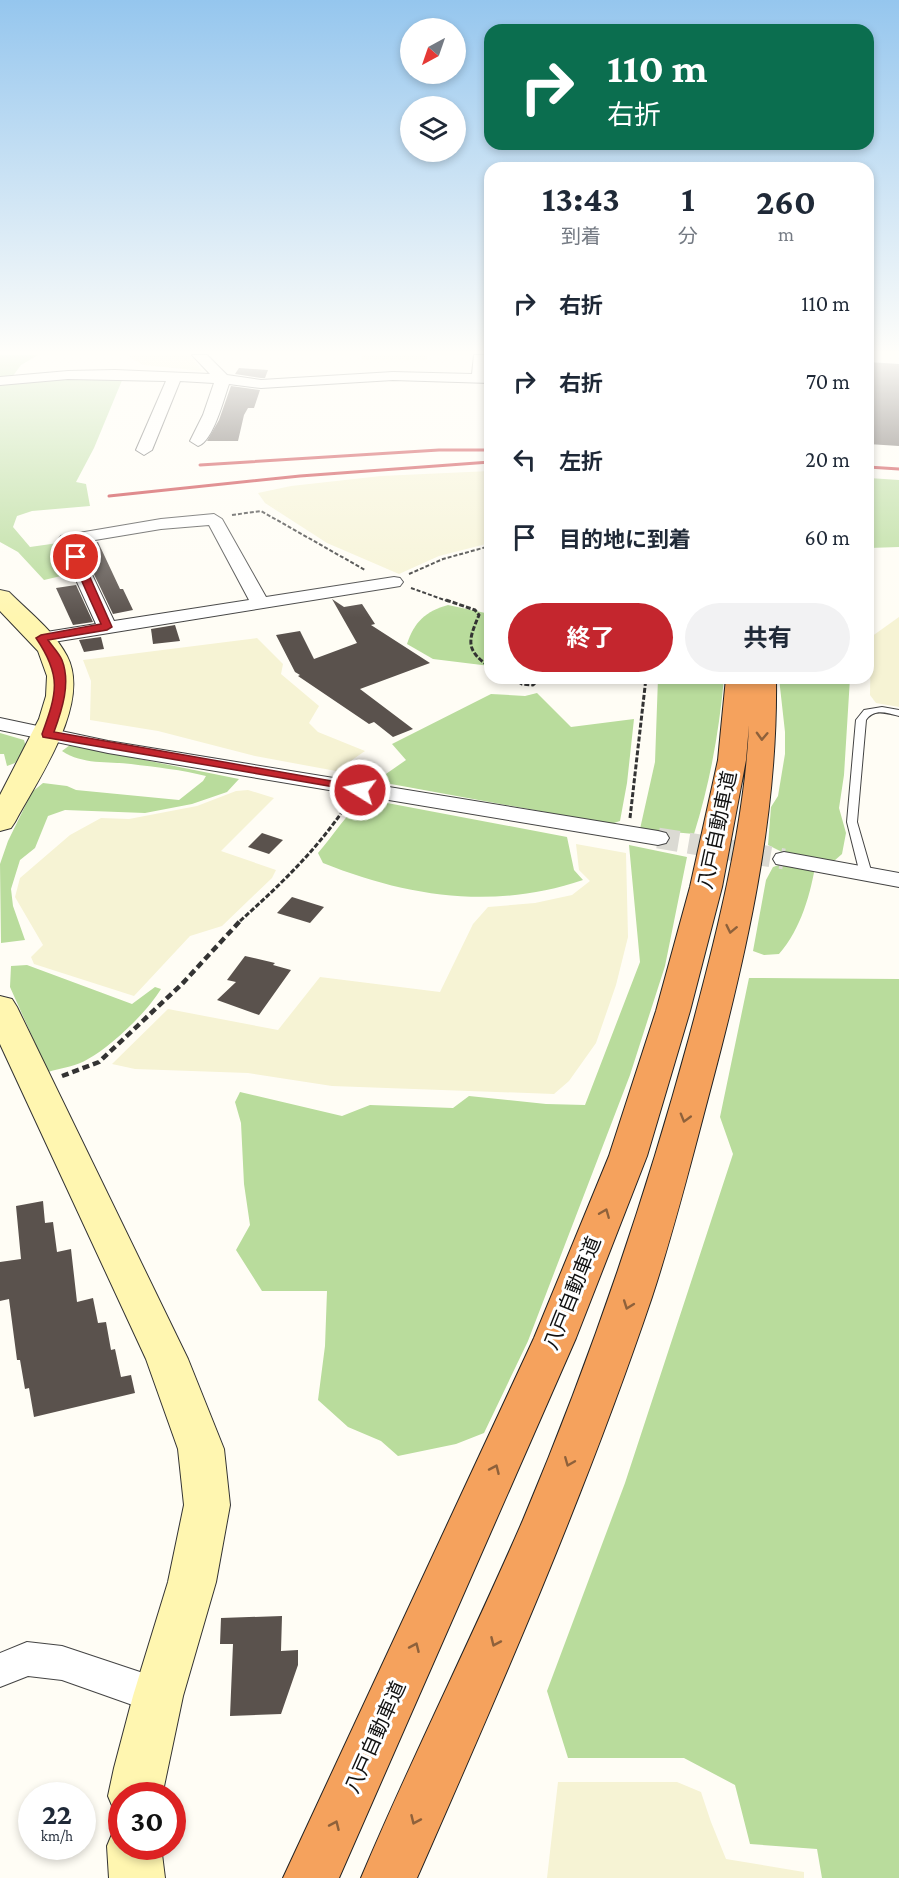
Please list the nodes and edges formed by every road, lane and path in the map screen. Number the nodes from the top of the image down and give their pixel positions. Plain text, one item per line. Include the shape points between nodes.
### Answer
1 (147, 443) edge
2 (144, 450) dead end
3 (484, 548) edge
4 (394, 582) joint
5 (0, 597) edge
6 (260, 603) junction
7 (107, 627) junction
8 (41, 638) junction
9 (645, 684) edge
10 (738, 684) edge
11 (764, 684) edge
12 (899, 712) edge
13 (0, 724) edge
14 (48, 734) junction
15 (360, 790) junction
16 (0, 822) edge
17 (627, 833) junction
18 (658, 838) tunnel mouth
19 (783, 859) tunnel mouth
20 (866, 874) junction
21 (899, 880) edge
22 (0, 1007) edge
23 (35, 1083) junction
24 (0, 1670) edge
25 (158, 1696) junction
26 (138, 1782) edge
27 (135, 1860) edge
28 (137, 1878) edge
29 (311, 1878) edge
30 (389, 1878) edge

1 - 2 street
3 - 4 path via 443,559
4 - 6 street
5 - 8 street
6 - 7 street
6 - 7 street via 214,519 67,540
7 - 8 street
8 - 14 street via 56,660 60,678 58,707
9 - 17 path via 638,771
29 -> 10 highway, 八戸自動車道 via 555,1338 628,1156 706,888 732,760
11 -> 30 highway, 八戸自動車道 via 761,765 713,1018 632,1295 514,1599
12 - 20 lane via 869,710 861,720 852,822
13 - 14 street
14 - 15 street
14 - 16 street
15 - 17 street
15 - 23 path via 328,834 112,1051 75,1073
17 - 18 street
19 - 20 street
20 - 21 street
22 - 23 street
23 - 25 street via 167,1359 201,1449 207,1505 192,1582
24 - 25 street via 27,1659 62,1663
25 - 26 street
27 - 28 street

